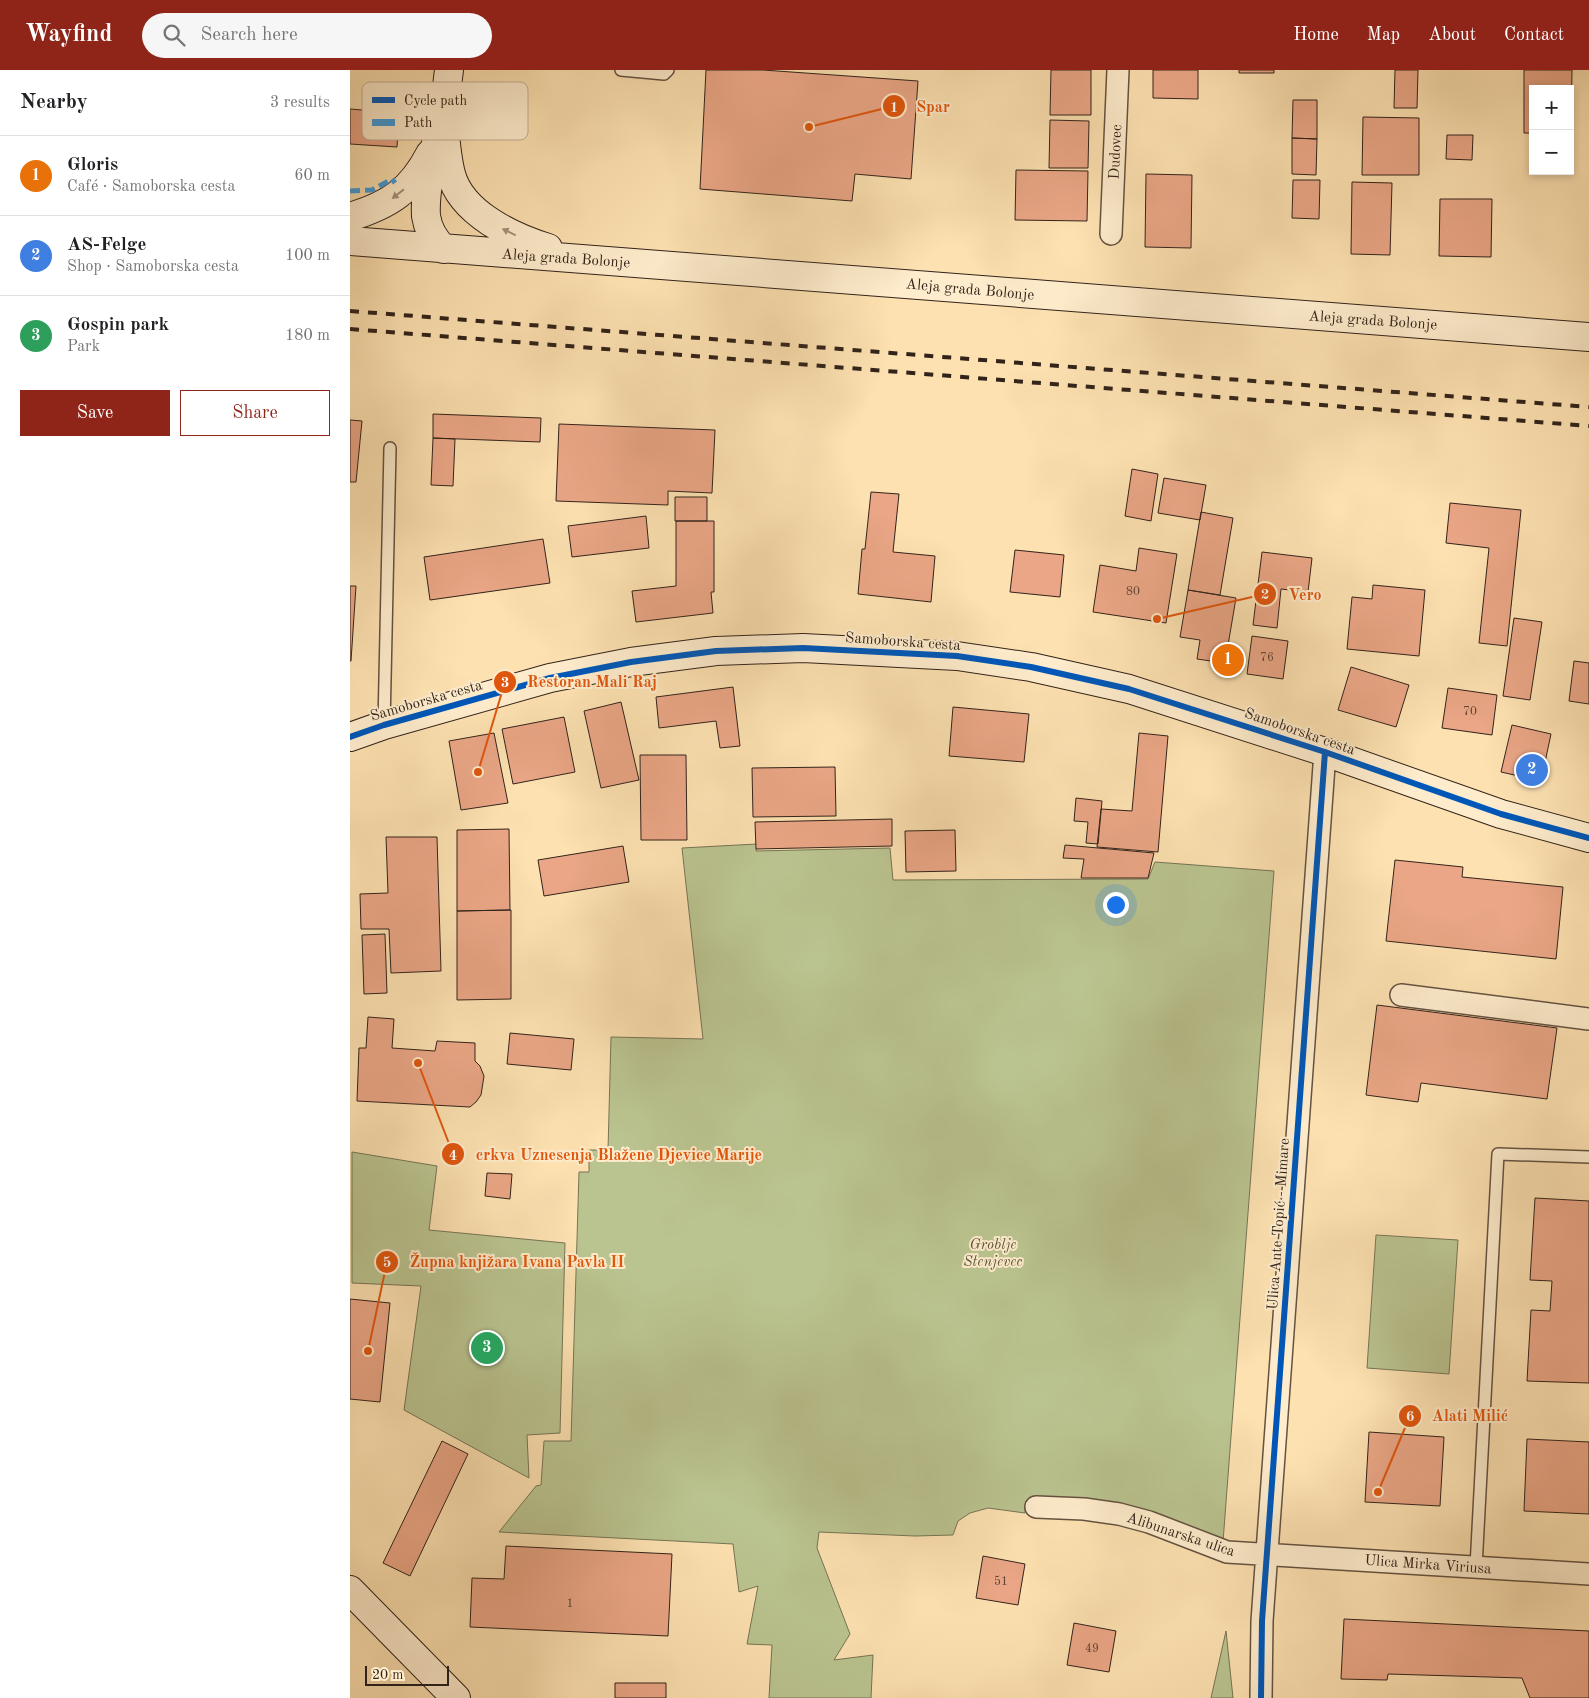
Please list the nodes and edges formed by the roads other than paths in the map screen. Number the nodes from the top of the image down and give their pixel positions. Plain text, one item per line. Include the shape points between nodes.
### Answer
1 (621, 70) edge
2 (668, 70) edge
3 (1118, 70) edge
4 (446, 140) edge
5 (437, 142) joint
6 (350, 217) edge
7 (1111, 234) dead end
8 (350, 241) edge
9 (444, 248) junction
10 (587, 259) junction
11 (1589, 337) edge
12 (390, 448) dead end
13 (384, 724) junction
14 (350, 737) edge
15 (1325, 752) junction
16 (1589, 838) edge
17 (1401, 995) dead end
18 (1589, 1020) edge
19 (1589, 1157) edge
20 (1036, 1507) dead end
21 (1267, 1554) junction
22 (1476, 1567) junction
23 (1589, 1574) edge
24 (350, 1590) edge
25 (456, 1698) edge
26 (1261, 1698) edge

1 - 2 lane via 664,74
3 - 7 street, Dudovec
10 -> 4 street via 541,246 485,219 456,187 451,175
5 -> 6 street via 411,184 391,200
5 - 9 street via 426,216 432,234
8 - 9 street, Aleja grada Bolonje
9 - 10 street, Aleja grada Bolonje
10 - 11 street, Aleja grada Bolonje
12 - 13 lane
13 - 14 street, Samoborska cesta
13 - 15 street, Samoborska cesta via 550,678 631,662 716,651 803,648 957,656 1032,667 1129,689
15 - 16 street, Samoborska cesta via 1501,814
15 - 21 street, Ulica Ante Topić - Mimare
17 - 18 street
19 - 22 lane via 1498,1154
20 - 21 street, Alibunarska ulica via 1119,1514 1227,1552
21 - 22 street, Ulica Mirka Viriusa
21 - 26 street, Ulica Ante Topić - Mimare
22 - 23 street, Ulica Mirka Viriusa
24 - 25 street

